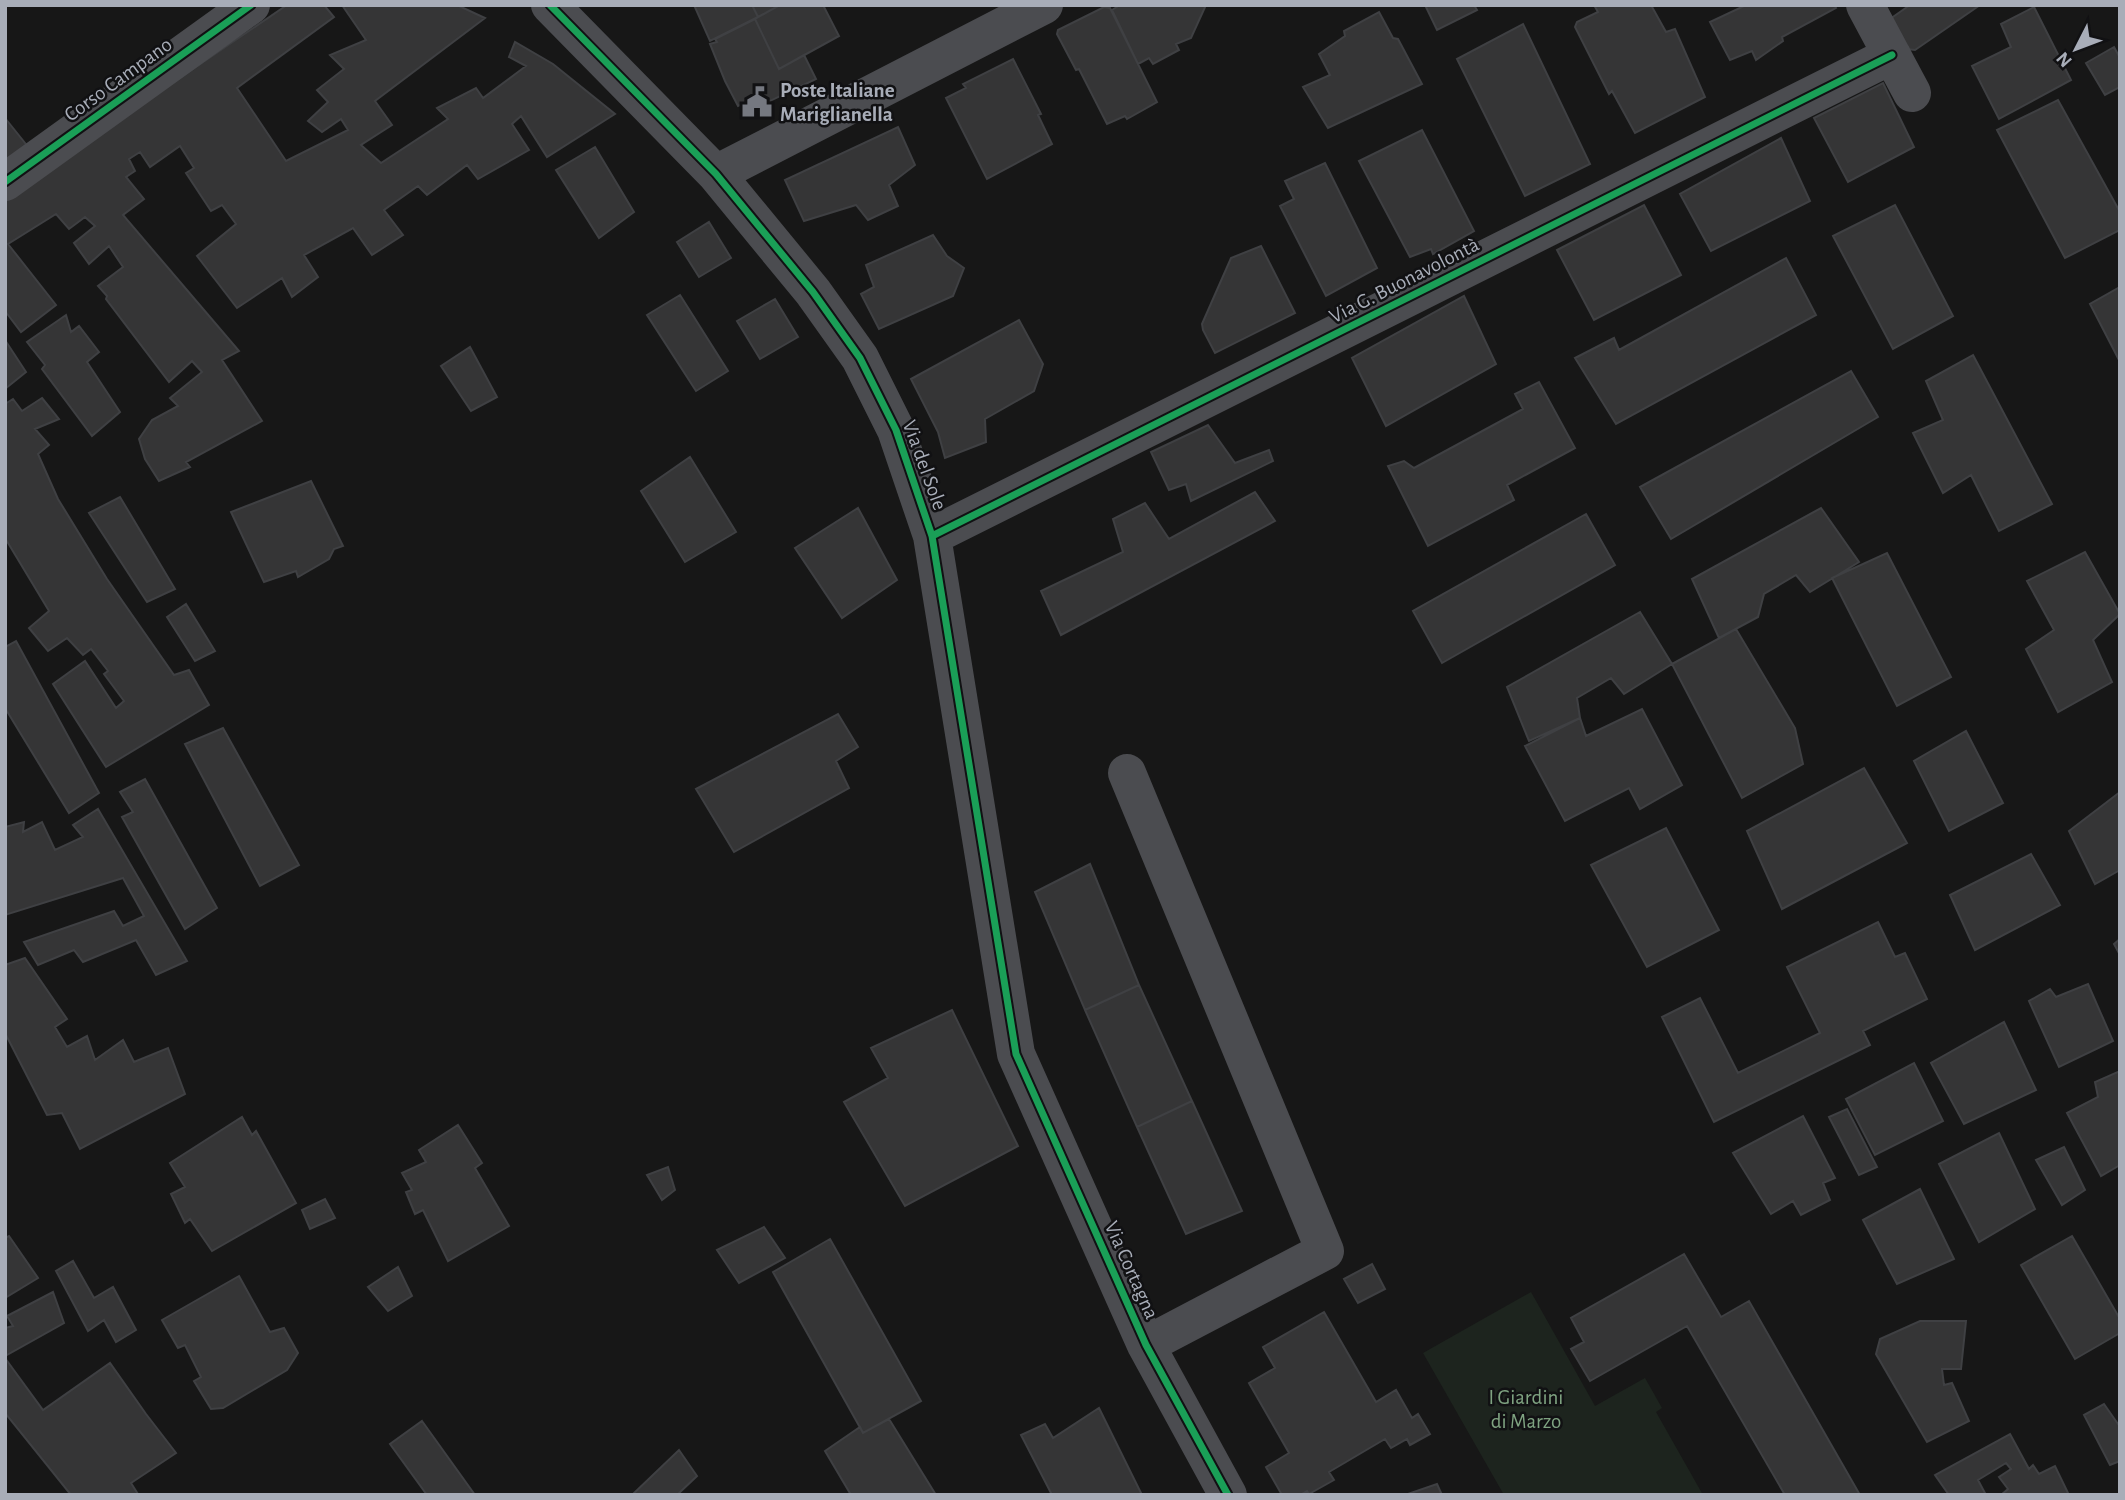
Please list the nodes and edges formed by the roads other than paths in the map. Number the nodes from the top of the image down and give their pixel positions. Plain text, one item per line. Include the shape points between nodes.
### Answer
1 (251, 5) edge
2 (550, 5) edge
3 (1044, 5) edge
4 (1865, 5) edge
5 (1892, 54) junction
6 (1912, 93) dead end
7 (716, 174) junction
8 (5, 182) edge
9 (932, 536) junction
10 (1127, 773) dead end
11 (1016, 1054) joint
12 (1146, 1345) junction
13 (1228, 1495) edge

1 - 8 street, Corso Campano
2 - 7 street, Via del Sole
3 - 7 street
4 - 5 street
5 - 6 street
5 - 9 street, Via G. Buonavolontà
7 - 9 street, Via del Sole via 813,292 860,358 896,430
9 - 11 street, Via del Sole
10 - 12 street via 1325,1251
11 - 12 street, Via Cortagna
12 - 13 street, Via Cortagna

